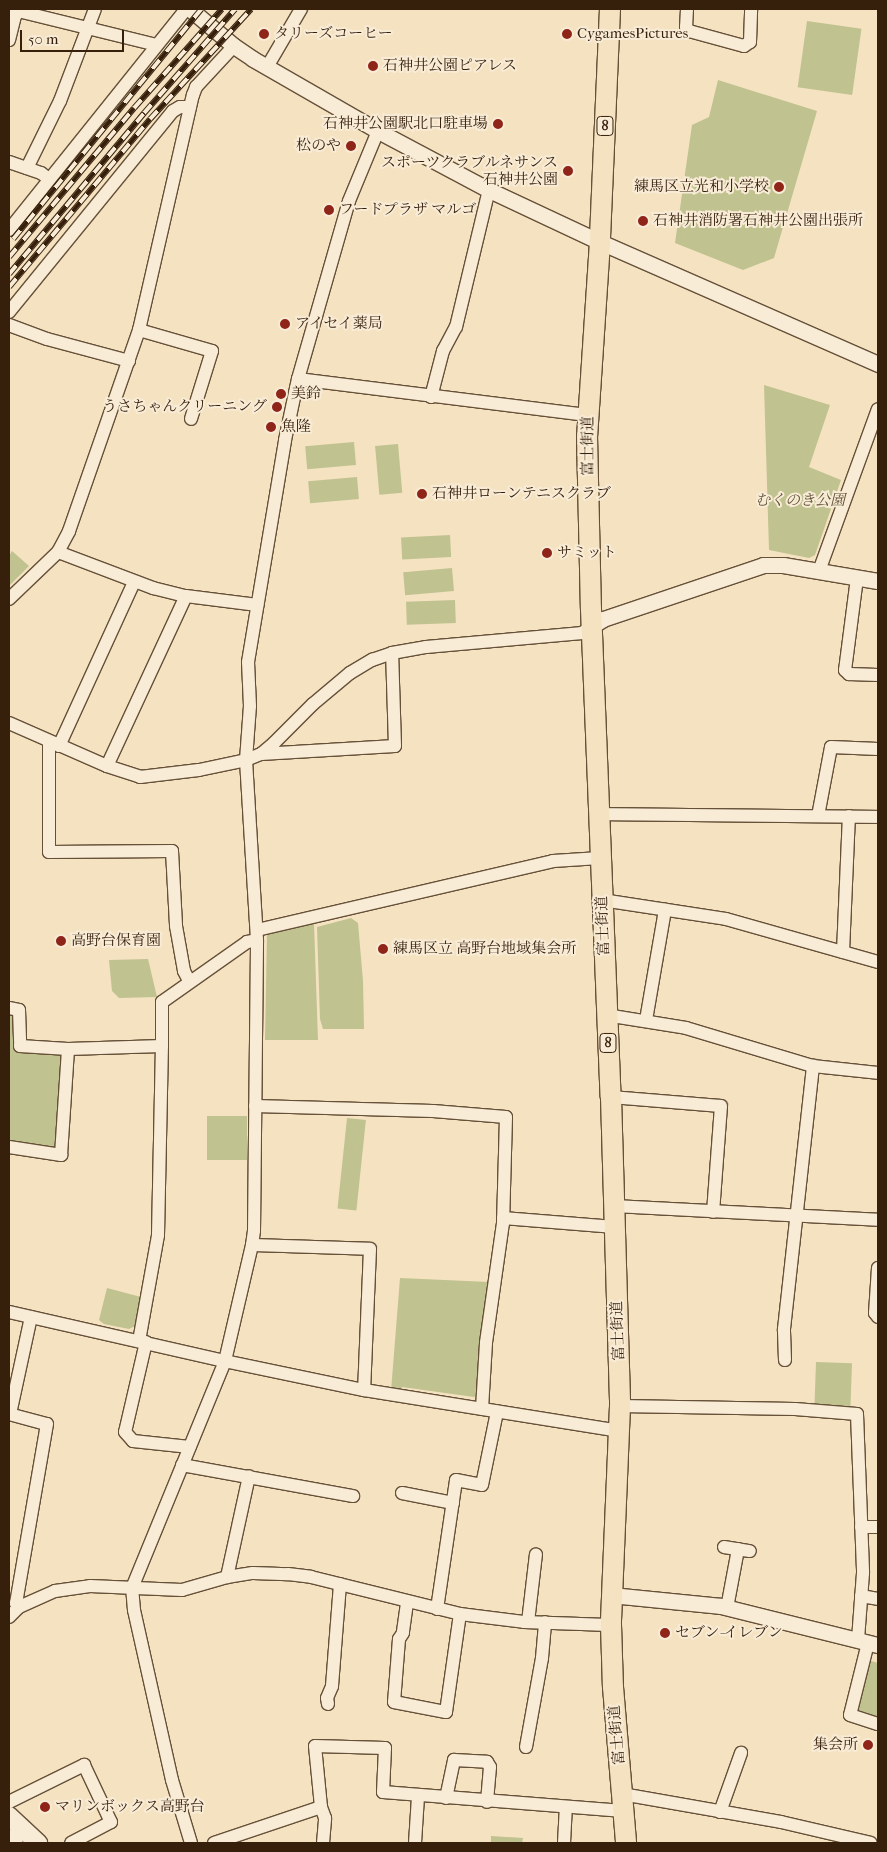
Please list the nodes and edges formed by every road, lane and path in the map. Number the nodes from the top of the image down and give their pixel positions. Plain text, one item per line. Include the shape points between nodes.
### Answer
1 (16, 9) edge
2 (95, 9) edge
3 (186, 9) edge
4 (190, 9) edge
5 (301, 9) edge
6 (610, 9) edge
7 (687, 9) edge
8 (751, 9) edge
9 (87, 28) junction
10 (9, 40) edge
11 (157, 45) junction
12 (234, 46) junction
13 (267, 67) junction
14 (190, 107) junction
15 (378, 131) junction
16 (9, 162) edge
17 (27, 168) junction
18 (49, 179) junction
19 (489, 190) junction
20 (9, 230) edge
21 (600, 242) junction
22 (9, 312) edge
23 (9, 325) edge
24 (139, 330) junction
25 (129, 361) junction
26 (878, 364) edge
27 (298, 380) junction
28 (431, 397) junction
29 (878, 409) edge
30 (587, 415) junction
31 (191, 419) dead end
32 (58, 552) junction
33 (819, 571) junction
34 (857, 578) junction
35 (878, 581) edge
36 (134, 582) junction
37 (186, 596) junction
38 (9, 599) edge
39 (257, 605) junction
40 (592, 626) junction
41 (392, 653) junction
42 (878, 676) edge
43 (9, 723) edge
44 (54, 744) junction
45 (878, 749) edge
46 (261, 754) junction
47 (246, 760) junction
48 (107, 766) junction
49 (598, 814) junction
50 (818, 816) junction
51 (849, 816) junction
52 (878, 817) edge
53 (600, 858) junction
54 (602, 900) junction
55 (665, 910) junction
56 (257, 935) junction
57 (843, 952) junction
58 (878, 962) edge
59 (189, 981) junction
60 (9, 1008) edge
61 (606, 1015) junction
62 (646, 1020) junction
63 (162, 1046) junction
64 (68, 1049) junction
65 (813, 1066) junction
66 (878, 1074) edge
67 (611, 1097) junction
68 (255, 1106) junction
69 (9, 1147) edge
70 (614, 1206) junction
71 (713, 1212) junction
72 (796, 1216) junction
73 (503, 1218) junction
74 (878, 1220) edge
75 (615, 1227) junction
76 (252, 1244) junction
77 (878, 1268) edge
78 (9, 1312) edge
79 (32, 1317) junction
80 (878, 1317) edge
81 (143, 1342) junction
82 (785, 1360) dead end
83 (225, 1361) junction
84 (364, 1390) junction
85 (620, 1406) junction
86 (482, 1409) junction
87 (497, 1412) junction
88 (9, 1414) edge
89 (620, 1431) junction
90 (190, 1448) junction
91 (182, 1465) junction
92 (249, 1476) junction
93 (402, 1493) dead end
94 (352, 1496) dead end
95 (453, 1503) junction
96 (861, 1527) junction
97 (878, 1527) edge
98 (724, 1547) dead end
99 (536, 1554) dead end
100 (227, 1577) junction
101 (340, 1584) junction
102 (132, 1588) junction
103 (612, 1595) junction
104 (861, 1596) junction
105 (878, 1599) edge
106 (15, 1603) edge
107 (407, 1603) junction
108 (727, 1608) junction
109 (437, 1609) junction
110 (460, 1614) junction
111 (9, 1616) edge
112 (528, 1622) junction
113 (545, 1622) junction
114 (611, 1625) junction
115 (868, 1643) edge
116 (328, 1704) dead end
117 (878, 1724) edge
118 (526, 1747) dead end
119 (741, 1753) dead end
120 (418, 1796) junction
121 (446, 1798) junction
122 (9, 1802) edge
123 (487, 1802) junction
124 (623, 1802) junction
125 (321, 1807) junction
126 (566, 1808) junction
127 (720, 1812) junction
128 (9, 1816) edge
129 (9, 1838) edge
130 (243, 1838) edge
131 (14, 1843) edge
132 (37, 1843) edge
133 (72, 1843) edge
134 (191, 1843) edge
135 (214, 1843) edge
136 (323, 1843) edge
137 (415, 1843) edge
138 (564, 1843) edge
139 (626, 1843) edge
140 (870, 1843) edge

1 - 9 street
1 - 10 street
2 - 9 street
3 - 11 street
4 - 12 street
5 - 13 street
6 - 21 main road, 富士街道 / 8
7 - 8 street via 686,27 689,31 744,46 750,42
9 - 11 street
9 - 17 street via 60,100
11 - 18 street
12 - 13 street
12 - 14 street via 196,87
13 - 15 street
14 - 22 street via 173,111
14 - 24 street
15 - 19 street
15 - 27 street via 350,201
16 - 17 street
17 - 18 street
18 - 20 street
19 - 21 street
19 - 28 street via 456,327 443,351
21 - 26 street
21 - 30 main road, 富士街道 / 8
23 - 25 street
24 - 25 street
24 - 31 street via 212,351
25 - 32 street via 69,531
27 - 28 street
27 - 39 street
28 - 30 street
29 - 33 street
30 - 40 main road, 富士街道 / 8
32 - 36 street
32 - 38 street
33 - 34 street
33 - 40 street via 763,565 603,619
34 - 35 street
34 - 42 street via 845,670 850,674
36 - 37 street
36 - 44 street
37 - 39 street
37 - 48 street
39 - 47 street via 248,662 250,706
40 - 41 street via 582,633
40 - 49 main road, 富士街道 / 8
41 - 46 street via 350,673 310,706
41 - 46 street via 395,746
43 - 44 street
44 - 48 street
44 - 59 street via 49,852 172,851 176,926 184,971
45 - 50 street via 831,747
46 - 47 street
47 - 48 street via 140,777
47 - 56 street
49 - 50 street
49 - 53 main road, 富士街道 / 8
50 - 51 street
51 - 52 street
51 - 57 street
53 - 54 main road, 富士街道 / 8
53 - 56 street via 554,860
54 - 55 street
54 - 61 main road, 富士街道 / 8
55 - 57 street via 726,919
55 - 62 street
56 - 59 street
56 - 68 street
57 - 58 street
59 - 63 street via 162,1002
60 - 64 street via 19,1010 20,1046
61 - 62 street
61 - 67 main road, 富士街道 / 8
62 - 65 street via 686,1028
63 - 64 street
63 - 81 street via 158,1235
64 - 69 street via 62,1155
65 - 66 street
65 - 72 street
67 - 70 main road, 富士街道 / 8
67 - 71 street via 721,1106
68 - 73 street via 434,1111 506,1117
68 - 76 street
70 - 71 street
70 - 75 main road, 富士街道 / 8
71 - 72 street
72 - 74 street
72 - 82 street via 784,1329
73 - 75 street
73 - 86 street via 486,1343
75 - 85 main road, 富士街道 / 8
76 - 83 street
76 - 84 street via 370,1249
77 - 80 street via 875,1313
78 - 79 street
79 - 81 street
79 - 88 street
81 - 83 street
81 - 90 street via 125,1432 133,1441
83 - 84 street
83 - 90 street
84 - 86 street
85 - 89 main road, 富士街道 / 8
85 - 96 street via 795,1409 857,1414
86 - 87 street
87 - 89 street
87 - 95 street via 482,1485 456,1480
88 - 106 street via 47,1424
89 - 103 main road, 富士街道 / 8
90 - 91 street
91 - 92 street
91 - 102 street
92 - 94 street
92 - 100 street
93 - 95 street
95 - 109 street
96 - 97 street
96 - 104 street
98 - 108 street via 744,1550
99 - 112 street
100 - 101 street via 253,1573 288,1574
100 - 102 street via 182,1590
101 - 107 street
101 - 116 street
102 - 106 street via 72,1588
102 - 134 street via 159,1724
103 - 108 street
103 - 114 main road, 富士街道 / 8
104 - 105 street
104 - 115 street
106 - 111 street
107 - 109 street
107 - 110 street via 394,1702 446,1712
108 - 115 street
109 - 110 street
110 - 112 street
112 - 113 street
113 - 114 street
113 - 118 street
114 - 124 main road, 富士街道 / 8
115 - 117 street via 850,1715
119 - 127 street
120 - 121 street
120 - 125 street via 383,1792 385,1748 314,1746
120 - 137 street
121 - 123 street
121 - 123 street via 454,1760 472,1760 490,1764
122 - 133 street via 84,1766 111,1822
123 - 126 street
124 - 126 street
124 - 127 street
124 - 139 main road, 富士街道 / 8
125 - 130 street
125 - 136 street via 325,1818
126 - 138 street
127 - 140 street via 781,1822
128 - 132 main road
129 - 131 main road
130 - 135 street

